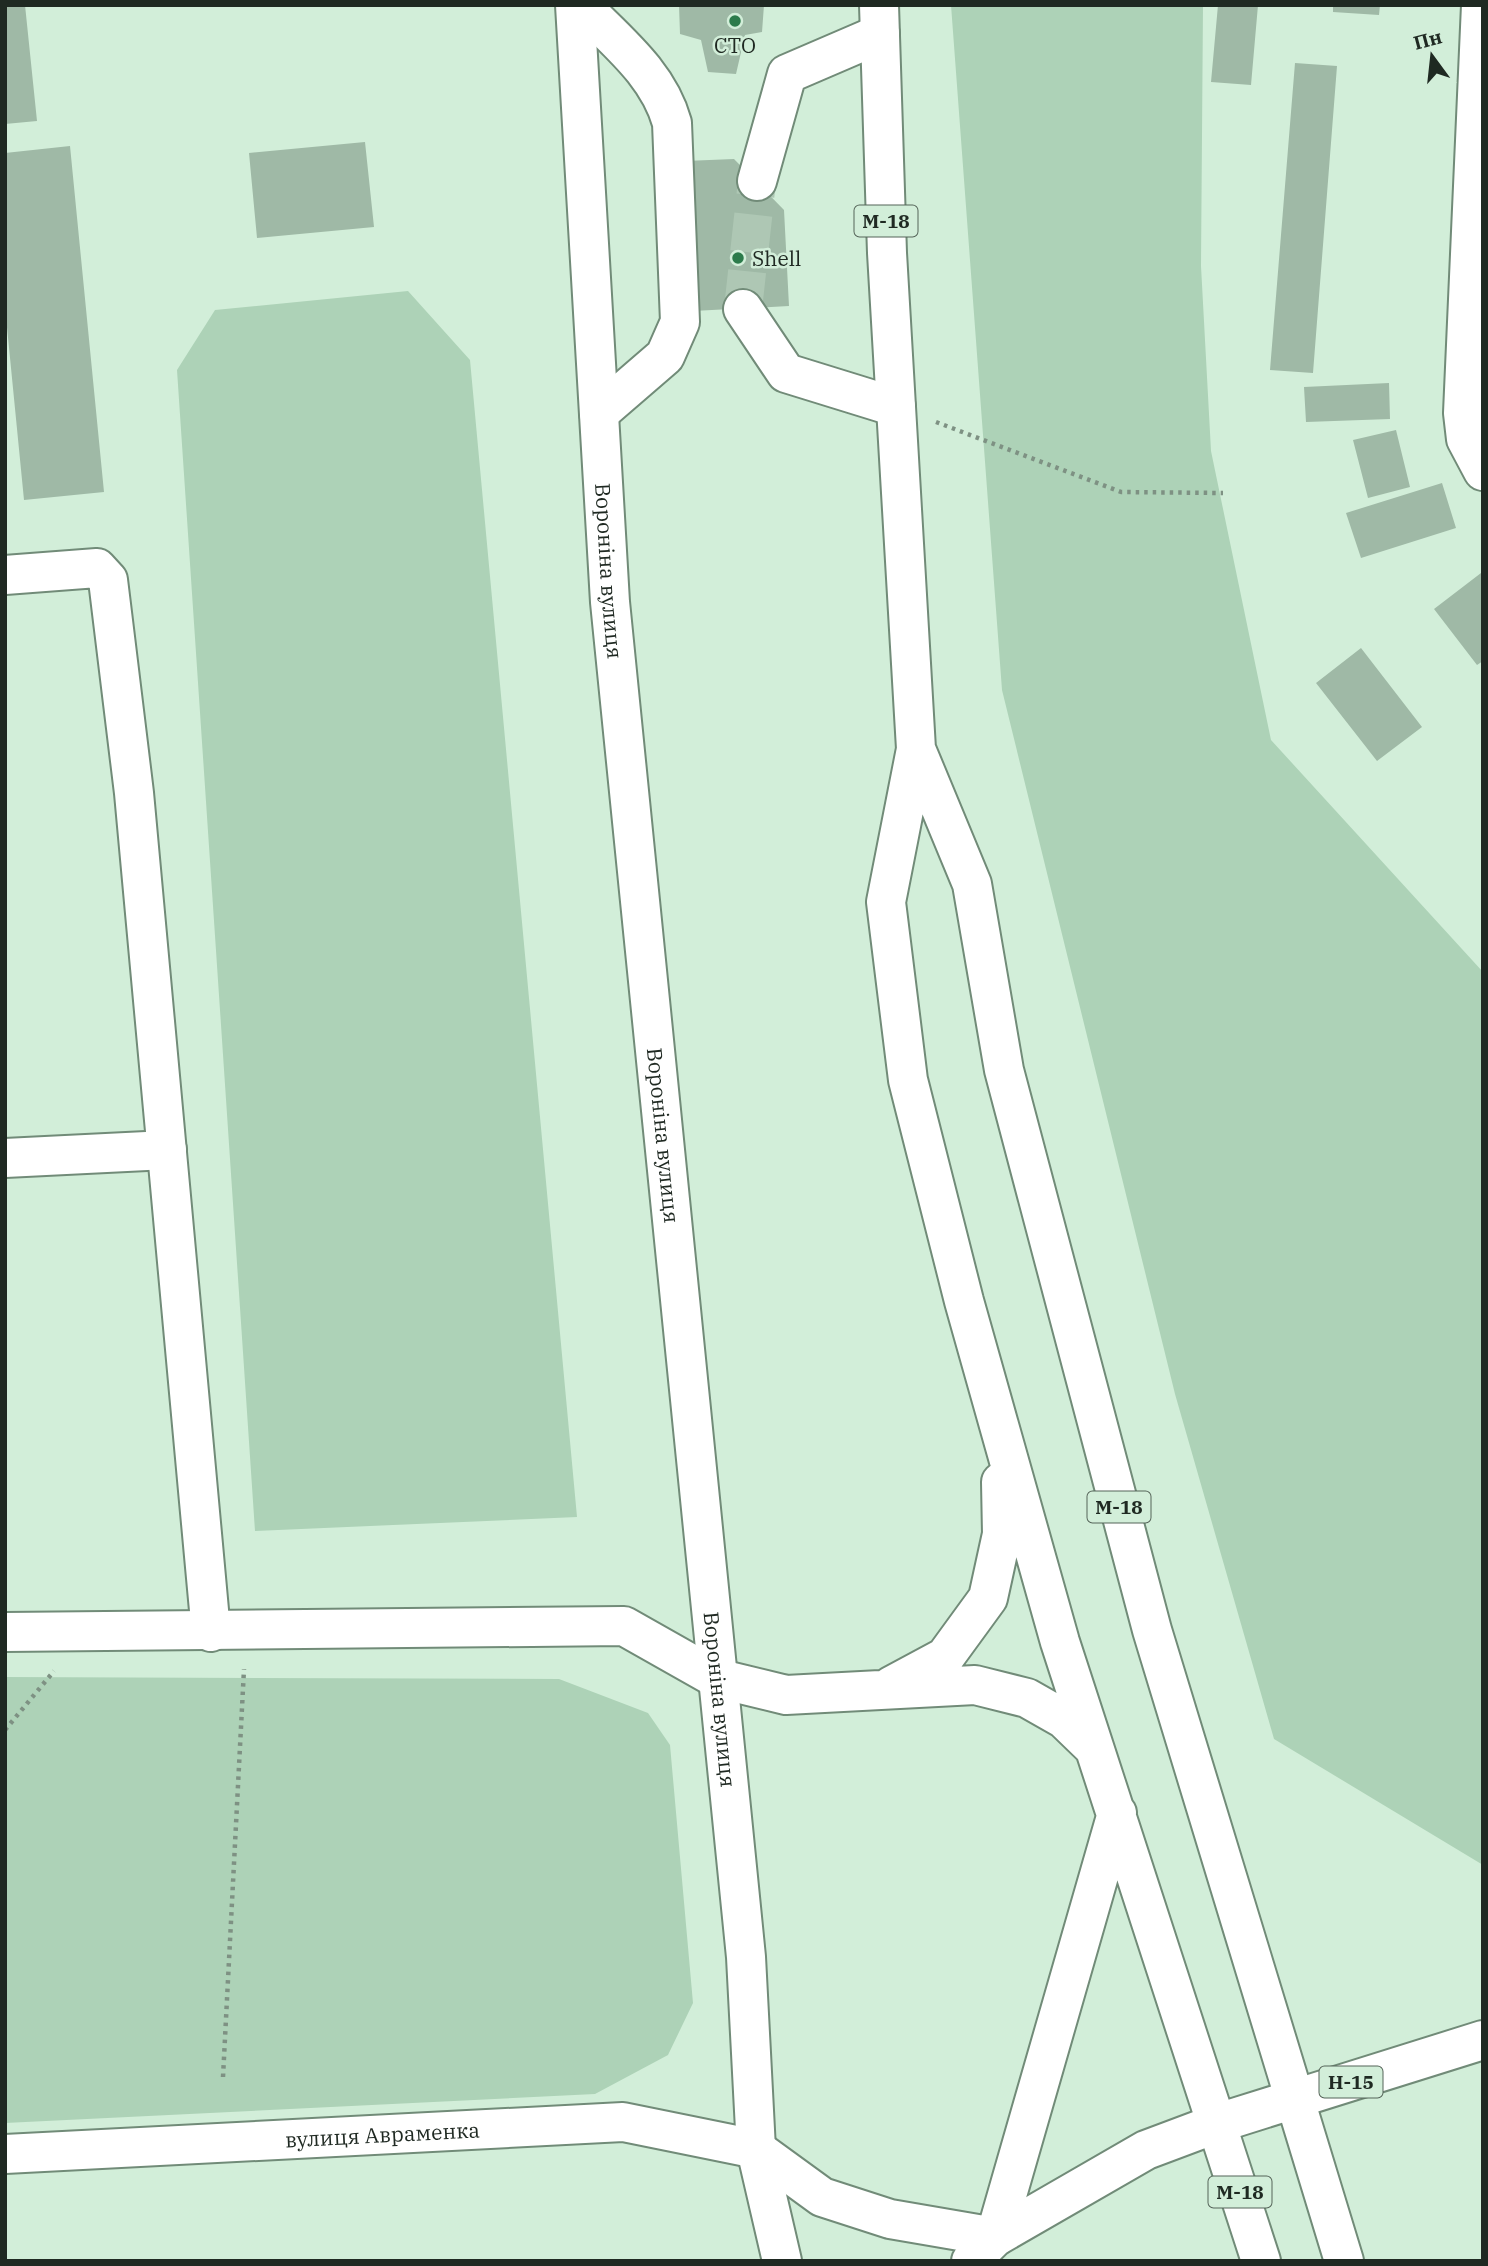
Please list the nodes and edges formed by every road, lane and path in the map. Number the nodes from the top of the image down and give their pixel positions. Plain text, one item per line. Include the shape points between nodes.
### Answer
1 (578, 5) edge
2 (1481, 5) edge
3 (880, 20) edge
4 (757, 181) tunnel mouth
5 (743, 309) tunnel mouth
6 (896, 407) junction
7 (599, 413) junction
8 (1483, 471) edge
9 (1223, 493) dead end
10 (5, 575) edge
11 (916, 749) junction
12 (167, 1150) junction
13 (5, 1158) edge
14 (1000, 1426) junction
15 (228, 1631) junction
16 (5, 1632) edge
17 (86, 1632) junction
18 (716, 1678) junction
19 (880, 1692) junction
20 (5, 1730) edge
21 (1094, 1748) junction
22 (1117, 1812) junction
23 (1483, 2040) edge
24 (223, 2077) dead end
25 (1294, 2100) junction
26 (1219, 2123) junction
27 (757, 2149) junction
28 (5, 2154) edge
29 (983, 2249) edge
30 (782, 2261) edge
31 (1261, 2261) edge
32 (1345, 2261) edge

1 - 7 main road, Вороніна вулиця
1 - 7 main road via 655,81 666,100 673,136 680,322 665,356
2 - 8 main road via 1463,413 1466,439
3 - 4 main road via 787,74
3 - 6 main road, М-18
5 - 6 main road via 786,373
6 - 9 path via 1121,492
6 - 11 main road, М-18
7 - 18 main road, Вороніна вулиця via 612,616
10 - 12 main road via 97,568 108,580 134,793
11 - 14 main road, М-18 via 886,902 908,1080
11 - 25 main road, М-18 via 972,884 1004,1070 1062,1295 1152,1630
12 - 13 main road
12 - 15 main road
14 - 19 main road via 1002,1534 988,1598 944,1657
14 - 21 main road, М-18
15 - 17 main road
15 - 18 main road via 624,1626
15 - 24 path
16 - 17 main road
17 - 20 path
18 - 19 main road via 786,1695
18 - 27 main road, Вороніна вулиця via 746,1957
19 - 21 main road via 975,1685 1027,1698 1064,1719
21 - 22 main road, М-18
22 - 26 main road, М-18
22 - 29 main road
23 - 25 main road, Н-15
25 - 26 main road, Н-15
25 - 32 main road, М-18
26 - 29 main road via 1146,2150
26 - 31 main road, М-18
27 - 28 main road, вулиця Авраменка via 622,2122
27 - 29 main road via 822,2197
27 - 30 main road, Вороніна вулиця

